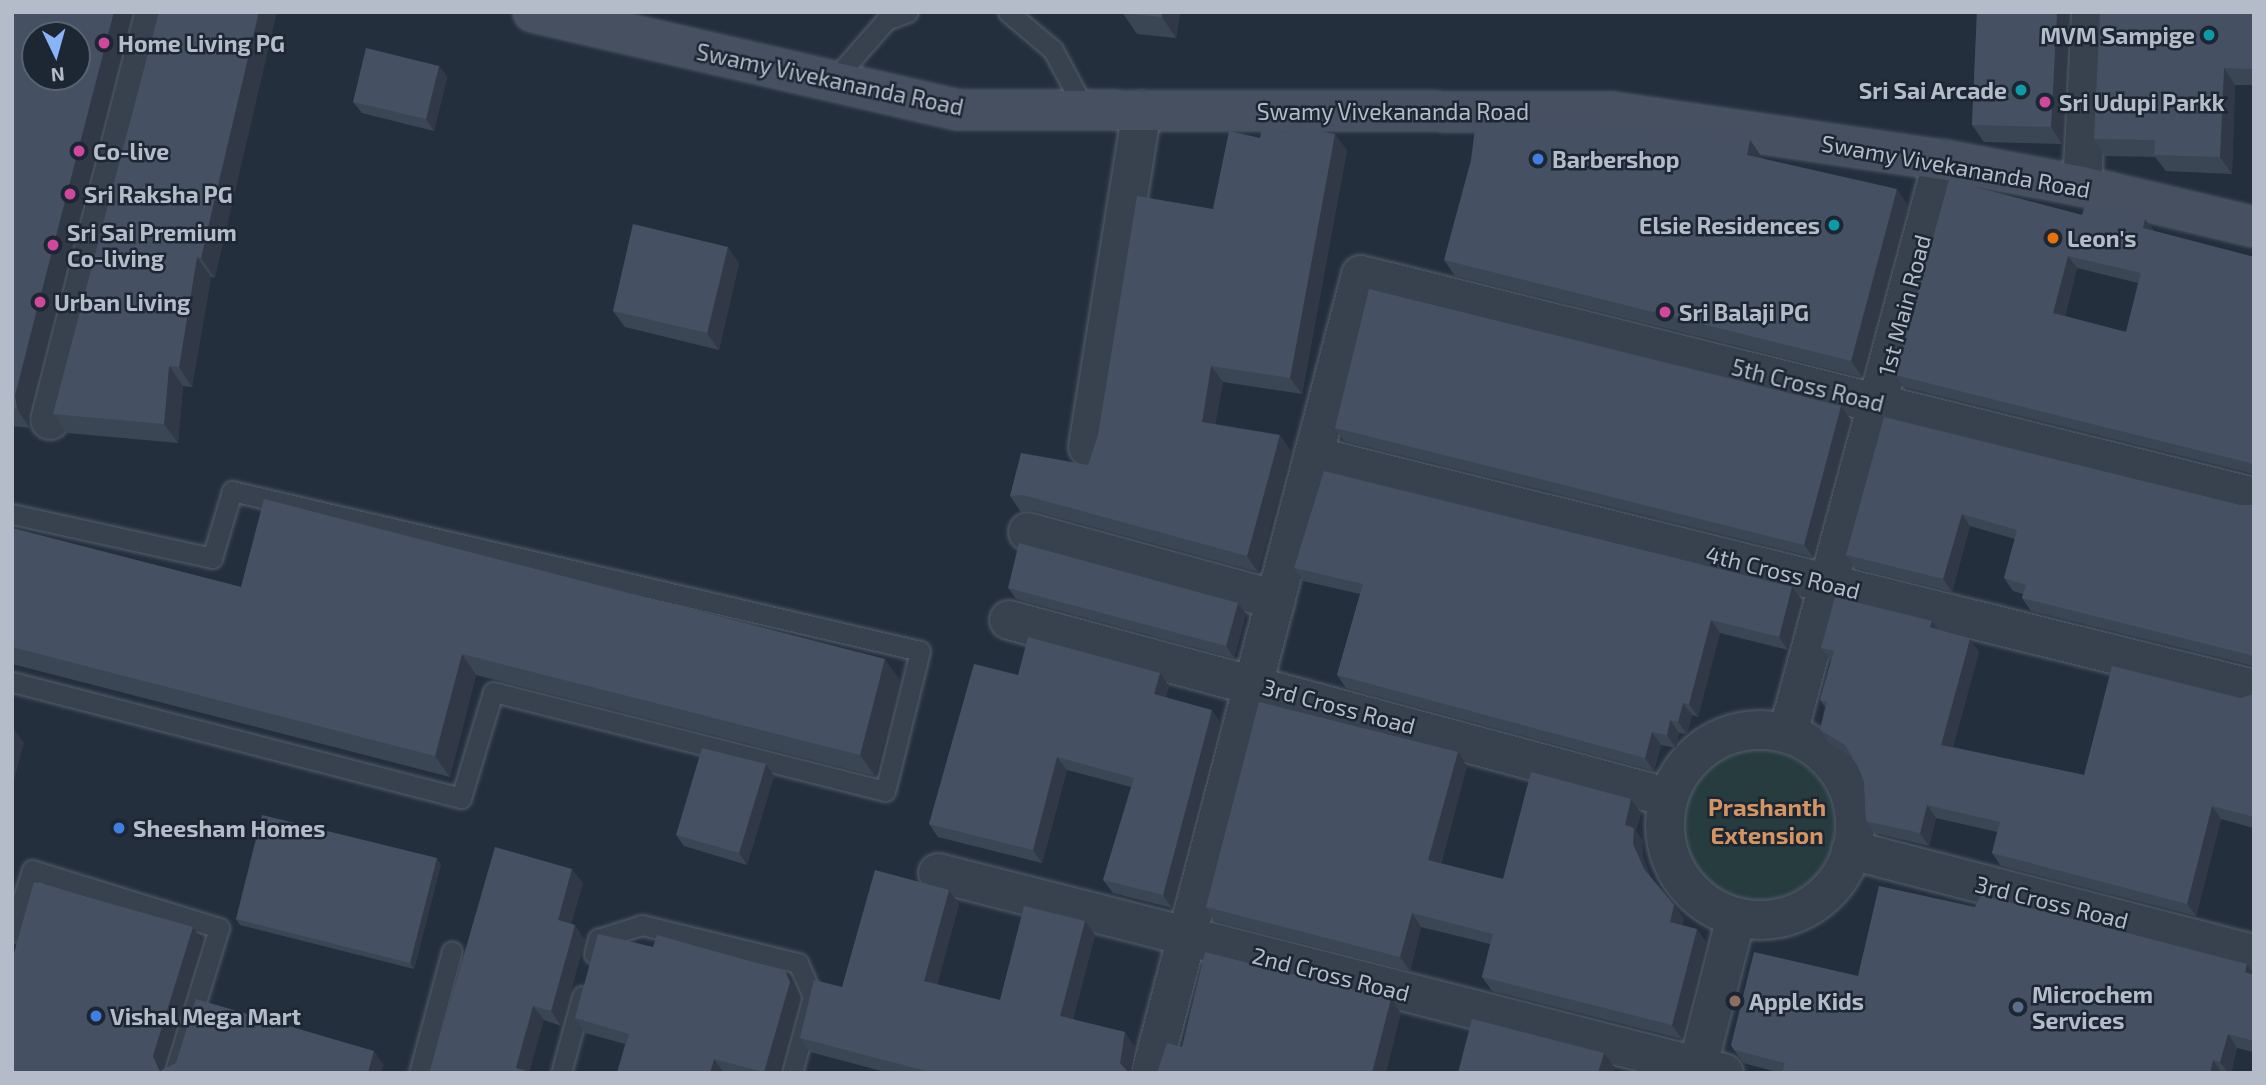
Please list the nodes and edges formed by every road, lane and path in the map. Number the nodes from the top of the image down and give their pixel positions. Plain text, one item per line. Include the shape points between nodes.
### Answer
1 (155, 12) edge
2 (533, 12) edge
3 (908, 12) edge
4 (1008, 12) edge
5 (2091, 12) edge
6 (832, 82) junction
7 (1085, 110) junction
8 (1142, 110) junction
9 (1943, 160) junction
10 (2082, 186) junction
11 (2254, 227) edge
12 (1879, 402) junction
13 (50, 420) dead end
14 (1088, 447) dead end
15 (1313, 456) junction
16 (2254, 497) edge
17 (12, 514) edge
18 (1028, 531) dead end
19 (1828, 583) junction
20 (1276, 600) junction
21 (1009, 620) dead end
22 (12, 682) edge
23 (1253, 682) junction
24 (2254, 690) edge
25 (1788, 733) junction
26 (1667, 797) junction
27 (1851, 850) junction
28 (938, 873) dead end
29 (1736, 917) junction
30 (12, 932) edge
31 (1186, 938) junction
32 (452, 951) dead end
33 (2254, 954) edge
34 (1706, 1071) edge
35 (174, 1073) edge
36 (419, 1073) edge
37 (561, 1073) edge
38 (792, 1073) edge
39 (1152, 1073) edge

1 - 13 street
2 - 6 street, Swamy Vivekananda Road
3 - 6 lane via 886,20
4 - 7 lane via 1053,50
5 - 10 street
6 - 7 street, Swamy Vivekananda Road via 958,110
7 - 8 street, Swamy Vivekananda Road
8 - 9 street, Swamy Vivekananda Road via 1612,112
8 - 14 street
9 - 10 street, Swamy Vivekananda Road
9 - 12 street, 1st Main Road
10 - 11 street, Swamy Vivekananda Road
12 - 15 street, 5th Cross Road via 1361,275
12 - 16 street, 5th Cross Road
12 - 19 street, 1st Main Road
15 - 19 street, 4th Cross Road
15 - 20 street
17 - 22 lane via 212,558 232,491 920,651 885,791 493,692 461,798
18 - 20 street
19 - 24 street, 4th Cross Road
19 - 25 street, 1st Main Road
20 - 23 street
21 - 23 street, 3rd Cross Road
23 - 26 street, 3rd Cross Road
23 - 31 street
25 - 26 street via 1758,729 1720,737 1693,755
25 - 27 street via 1828,758 1843,778 1853,805 1856,833
26 - 29 street via 1663,829 1673,869 1698,898
27 - 29 street via 1834,885 1811,906 1774,919
27 - 33 street, 3rd Cross Road
28 - 31 street, 2nd Cross Road
29 - 34 street
30 - 35 lane via 32,870 219,928
31 - 34 street, 2nd Cross Road
31 - 39 street
32 - 36 lane
37 - 38 lane via 598,939 642,925 798,962 813,996

